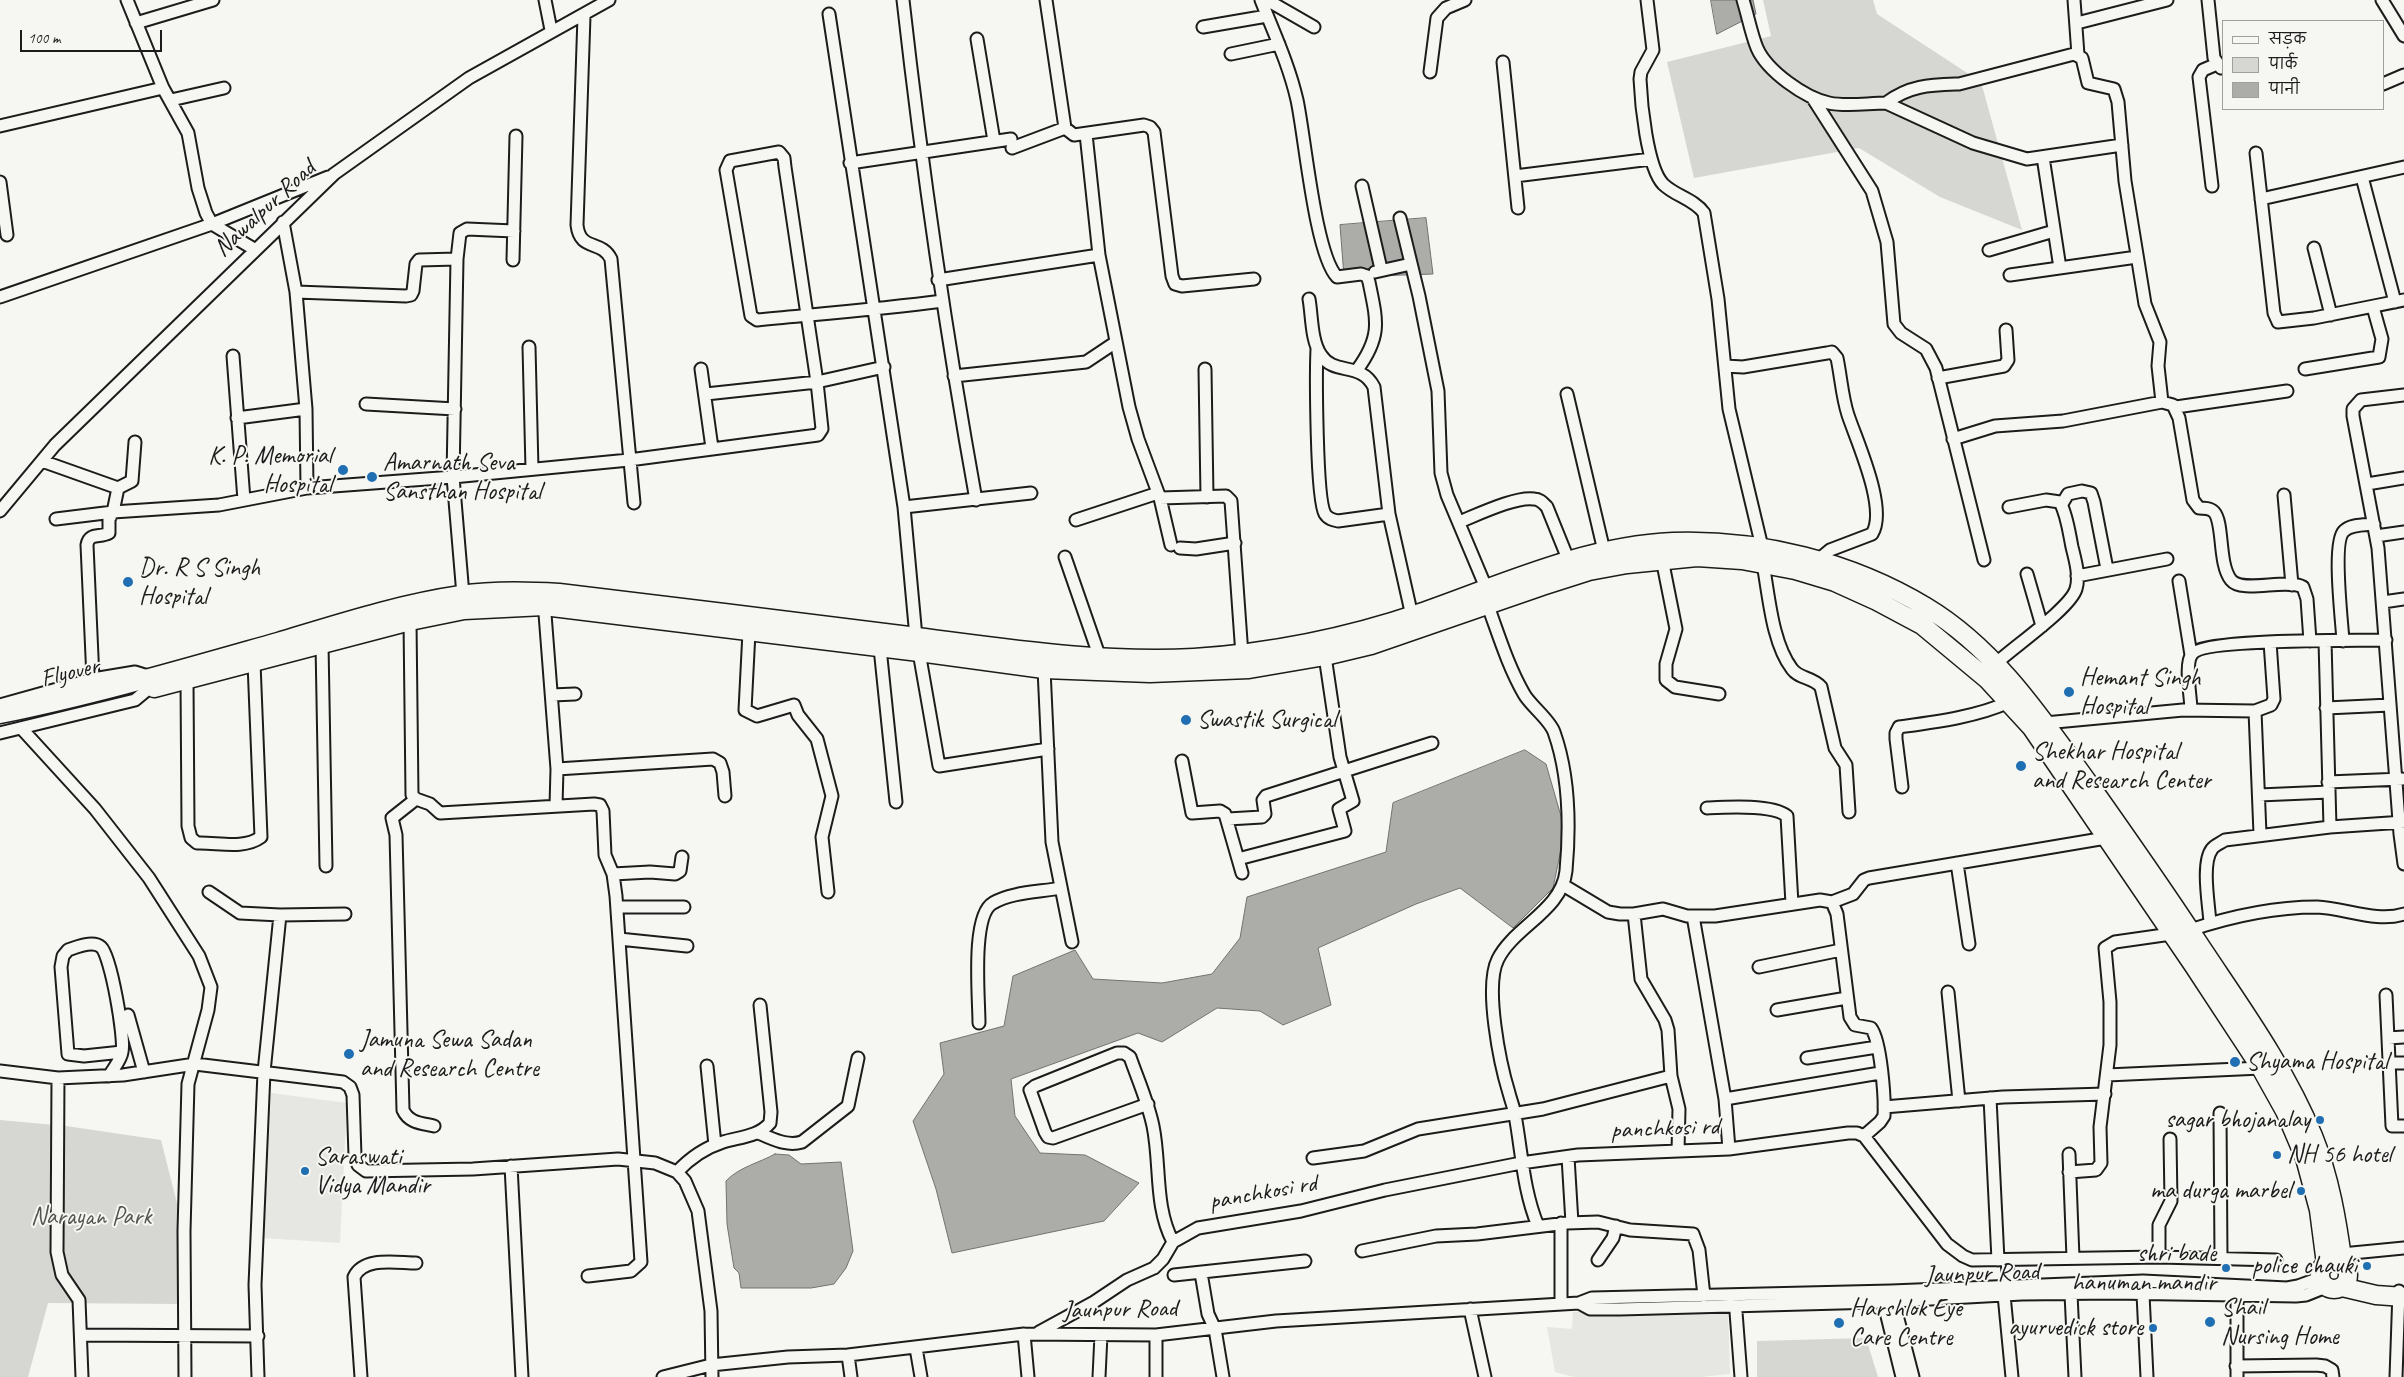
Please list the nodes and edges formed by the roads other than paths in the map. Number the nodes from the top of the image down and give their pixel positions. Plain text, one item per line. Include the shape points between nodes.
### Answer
1 (127, 0) edge
2 (212, 0) edge
3 (546, 0) edge
4 (610, 0) edge
5 (903, 0) edge
6 (1046, 0) edge
7 (1261, 0) edge
8 (1267, 0) edge
9 (1465, 0) edge
10 (1647, 0) edge
11 (1743, 0) edge
12 (2074, 0) edge
13 (2168, 0) edge
14 (2208, 0) edge
15 (2382, 0) edge
16 (2130, 5) edge
17 (829, 14) dead end
18 (584, 16) junction
19 (1267, 16) junction
20 (2387, 21) edge
21 (136, 23) junction
22 (2077, 23) junction
23 (1204, 27) dead end
24 (1314, 27) dead end
25 (552, 30) junction
26 (2404, 36) edge
27 (977, 39) dead end
28 (1279, 44) junction
29 (1230, 54) dead end
30 (2078, 55) junction
31 (1503, 62) dead end
32 (2220, 66) edge
33 (1430, 72) dead end
34 (2404, 75) edge
35 (2384, 84) edge
36 (163, 88) junction
37 (224, 88) dead end
38 (1812, 97) junction
39 (171, 100) junction
40 (1886, 103) junction
41 (0, 126) edge
42 (1065, 128) junction
43 (1086, 134) junction
44 (516, 136) dead end
45 (994, 141) junction
46 (2122, 145) junction
47 (920, 153) junction
48 (2256, 153) dead end
49 (2043, 157) junction
50 (1651, 159) junction
51 (850, 164) junction
52 (2404, 166) edge
53 (334, 174) junction
54 (1515, 176) junction
55 (2362, 177) junction
56 (0, 182) edge
57 (1362, 186) dead end
58 (2212, 186) dead end
59 (2261, 199) junction
60 (1518, 208) dead end
61 (1400, 218) dead end
62 (283, 222) junction
63 (212, 224) junction
64 (514, 231) junction
65 (2054, 231) junction
66 (7, 235) dead end
67 (2314, 248) dead end
68 (254, 249) junction
69 (1989, 250) dead end
70 (1099, 255) junction
71 (2137, 257) junction
72 (457, 259) junction
73 (513, 260) dead end
74 (1411, 264) junction
75 (2060, 268) junction
76 (1381, 269) junction
77 (2010, 275) dead end
78 (1366, 276) junction
79 (1254, 279) dead end
80 (938, 280) junction
81 (296, 292) junction
82 (0, 297) edge
83 (1309, 298) dead end
84 (943, 301) junction
85 (2400, 301) edge
86 (2373, 307) junction
87 (876, 310) junction
88 (806, 315) junction
89 (2331, 315) junction
90 (2006, 330) dead end
91 (1116, 342) junction
92 (529, 347) dead end
93 (1317, 348) junction
94 (232, 356) dead end
95 (1725, 366) junction
96 (884, 367) junction
97 (701, 369) dead end
98 (1205, 369) dead end
99 (2305, 369) dead end
100 (1357, 370) junction
101 (954, 376) junction
102 (1938, 378) junction
103 (817, 382) junction
104 (2287, 392) dead end
105 (706, 394) junction
106 (1567, 394) dead end
107 (2404, 395) edge
108 (2162, 402) junction
109 (366, 404) dead end
110 (2176, 408) junction
111 (306, 409) junction
112 (455, 409) junction
113 (237, 418) junction
114 (1953, 439) junction
115 (135, 442) dead end
116 (712, 448) junction
117 (629, 460) junction
118 (42, 461) junction
119 (532, 469) junction
120 (454, 477) junction
121 (2404, 478) edge
122 (2367, 484) junction
123 (118, 488) junction
124 (306, 488) junction
125 (1031, 493) dead end
126 (1159, 495) junction
127 (2284, 495) dead end
128 (1207, 497) junction
129 (244, 500) junction
130 (976, 500) junction
131 (634, 503) dead end
132 (2062, 504) junction
133 (904, 507) junction
134 (2010, 507) dead end
135 (0, 511) edge
136 (114, 512) junction
137 (1389, 514) junction
138 (56, 518) dead end
139 (1076, 520) dead end
140 (1459, 522) junction
141 (2374, 524) junction
142 (2404, 532) edge
143 (2376, 536) junction
144 (1235, 543) junction
145 (1604, 551) junction
146 (1762, 556) junction
147 (1065, 557) dead end
148 (1568, 559) junction
149 (1662, 559) junction
150 (2167, 559) dead end
151 (1818, 560) junction
152 (1984, 560) dead end
153 (2107, 570) junction
154 (2027, 574) dead end
155 (2077, 576) junction
156 (2179, 581) dead end
157 (2292, 585) junction
158 (463, 595) junction
159 (1488, 598) junction
160 (544, 599) junction
161 (2404, 600) edge
162 (2383, 602) junction
163 (1412, 616) junction
164 (410, 621) junction
165 (2042, 626) junction
166 (749, 632) junction
167 (2386, 640) junction
168 (2310, 641) junction
169 (2325, 641) junction
170 (2344, 641) junction
171 (2270, 642) junction
172 (322, 644) junction
173 (918, 644) junction
174 (880, 648) junction
175 (1242, 655) junction
176 (2191, 655) junction
177 (1325, 656) junction
178 (1100, 658) junction
179 (254, 664) junction
180 (1044, 669) junction
181 (1989, 669) junction
182 (93, 679) junction
183 (187, 681) junction
184 (149, 684) junction
185 (575, 694) dead end
186 (1719, 694) dead end
187 (552, 696) junction
188 (2009, 702) junction
189 (0, 705) edge
190 (2390, 705) junction
191 (2326, 708) junction
192 (2191, 710) junction
193 (2256, 711) junction
194 (0, 714) edge
195 (2045, 723) junction
196 (0, 727) edge
197 (22, 729) junction
198 (0, 733) edge
199 (2398, 742) edge
200 (1432, 743) dead end
201 (1048, 749) junction
202 (1182, 761) dead end
203 (557, 768) junction
204 (1344, 772) junction
205 (2400, 780) edge
206 (1902, 787) dead end
207 (2328, 787) junction
208 (2259, 795) junction
209 (726, 796) dead end
210 (416, 799) junction
211 (896, 802) dead end
212 (556, 806) junction
213 (1707, 808) dead end
214 (1849, 812) dead end
215 (1228, 819) junction
216 (2402, 823) edge
217 (2330, 827) junction
218 (2260, 834) junction
219 (2106, 838) junction
220 (682, 857) dead end
221 (1238, 859) junction
222 (1957, 864) junction
223 (2404, 864) edge
224 (326, 866) dead end
225 (1242, 873) dead end
226 (613, 874) junction
227 (1563, 885) junction
228 (1061, 888) junction
229 (209, 892) dead end
230 (828, 892) dead end
231 (1832, 902) junction
232 (1792, 904) junction
233 (617, 907) junction
234 (684, 907) dead end
235 (345, 914) dead end
236 (1634, 914) junction
237 (2404, 914) edge
238 (280, 915) junction
239 (1693, 916) junction
240 (2210, 923) junction
241 (2190, 930) junction
242 (2172, 934) junction
243 (619, 939) junction
244 (1072, 942) dead end
245 (1969, 944) dead end
246 (687, 946) dead end
247 (1841, 950) junction
248 (1759, 968) dead end
249 (1948, 992) dead end
250 (2386, 995) dead end
251 (1847, 998) junction
252 (760, 1005) dead end
253 (1777, 1010) dead end
254 (128, 1015) dead end
255 (979, 1023) dead end
256 (2404, 1037) edge
257 (2388, 1038) junction
258 (1877, 1047) junction
259 (122, 1052) junction
260 (858, 1058) dead end
261 (1806, 1058) dead end
262 (2389, 1063) junction
263 (2404, 1063) edge
264 (195, 1064) junction
265 (707, 1066) dead end
266 (2260, 1068) junction
267 (0, 1071) edge
268 (144, 1072) junction
269 (264, 1072) junction
270 (1880, 1073) junction
271 (2107, 1075) junction
272 (109, 1076) junction
273 (1671, 1076) junction
274 (58, 1078) junction
275 (2105, 1094) junction
276 (1990, 1098) junction
277 (1725, 1099) junction
278 (1959, 1101) junction
279 (1148, 1104) junction
280 (1884, 1107) junction
281 (1515, 1113) junction
282 (2220, 1113) dead end
283 (434, 1126) dead end
284 (2404, 1126) edge
285 (758, 1133) junction
286 (1864, 1136) junction
287 (2170, 1139) dead end
288 (715, 1145) junction
289 (1729, 1149) junction
290 (1678, 1151) junction
291 (2069, 1154) dead end
292 (1568, 1157) junction
293 (1313, 1158) dead end
294 (635, 1161) junction
295 (1521, 1163) junction
296 (511, 1166) junction
297 (677, 1172) junction
298 (2070, 1172) junction
299 (1566, 1223) junction
300 (1538, 1226) junction
301 (1616, 1226) junction
302 (1173, 1242) junction
303 (2404, 1248) edge
304 (1362, 1251) dead end
305 (2159, 1257) junction
306 (2073, 1258) junction
307 (2221, 1258) junction
308 (1598, 1260) dead end
309 (2003, 1260) junction
310 (2276, 1260) dead end
311 (1305, 1261) dead end
312 (416, 1263) dead end
313 (1201, 1273) junction
314 (2335, 1273) junction
315 (1174, 1275) dead end
316 (588, 1276) dead end
317 (2006, 1291) junction
318 (2237, 1291) junction
319 (2401, 1292) edge
320 (2071, 1294) junction
321 (2143, 1294) junction
322 (1704, 1296) junction
323 (1887, 1296) junction
324 (1735, 1300) junction
325 (1579, 1303) junction
326 (1561, 1304) junction
327 (1470, 1309) junction
328 (1215, 1328) junction
329 (1037, 1332) junction
330 (185, 1334) junction
331 (1024, 1334) junction
332 (80, 1335) junction
333 (1101, 1335) junction
334 (1156, 1335) junction
335 (258, 1336) junction
336 (916, 1348) junction
337 (848, 1355) junction
338 (712, 1371) edge
339 (2237, 1371) edge
340 (82, 1377) edge
341 (185, 1377) edge
342 (258, 1377) edge
343 (361, 1377) edge
344 (522, 1377) edge
345 (663, 1377) edge
346 (850, 1377) edge
347 (921, 1377) edge
348 (1028, 1377) edge
349 (1099, 1377) edge
350 (1156, 1377) edge
351 (1222, 1377) edge
352 (1485, 1377) edge
353 (1741, 1377) edge
354 (1902, 1377) edge
355 (1913, 1377) edge
356 (2012, 1377) edge
357 (2075, 1377) edge
358 (2147, 1377) edge
359 (2333, 1377) edge
360 (2396, 1377) edge

1 - 21 street
2 - 21 street
3 - 25 street
4 - 18 street, Nawalpur Road
5 - 47 street
6 - 42 street
7 - 19 street
8 - 24 street
9 - 33 street via 1446,8 1437,18
10 - 50 street via 1652,50 1640,79
11 - 38 street via 1763,59 1797,89
12 - 22 street
13 - 16 street
14 - 32 street via 2214,58
15 - 20 street
16 - 22 street
17 - 51 street
18 - 25 street, Nawalpur Road
18 - 117 street via 578,236 584,242 602,248 611,259
19 - 23 street
19 - 28 street
20 - 26 street
21 - 36 street
22 - 30 street
25 - 53 street, Nawalpur Road via 469,78
27 - 45 street
28 - 29 street
28 - 78 street via 1297,102 1328,264 1337,276
30 - 40 street via 1959,84 1919,86
30 - 46 street via 2082,58 2088,82 2116,92
31 - 54 street
32 - 58 street via 2203,70 2199,77
34 - 35 street
36 - 39 street
36 - 41 street
37 - 39 street
38 - 40 street via 1829,103
38 - 102 street via 1872,191 1887,242 1894,324 1926,348
39 - 63 street via 188,134 202,204
40 - 49 street via 1973,143 2027,159
42 - 43 street via 1074,135
42 - 45 street via 1012,143
43 - 70 street
43 - 79 street via 1144,125 1154,132 1175,284
44 - 64 street
45 - 47 street
46 - 49 street
46 - 71 street
47 - 51 street
47 - 80 street
48 - 59 street
49 - 65 street
50 - 54 street
50 - 95 street via 1663,184 1704,212
51 - 87 street
52 - 55 street
53 - 62 street, Nawalpur Road
53 - 63 street
54 - 60 street
55 - 59 street
55 - 85 street
56 - 66 street
57 - 76 street
59 - 89 street via 2276,318 2282,323
61 - 74 street
62 - 68 street, Nawalpur Road
62 - 81 street
63 - 68 street
63 - 82 street
64 - 72 street via 462,230
64 - 73 street
65 - 69 street
65 - 75 street
67 - 89 street
68 - 118 street, Nawalpur Road via 54,445
70 - 80 street
70 - 91 street
71 - 75 street
71 - 108 street via 2145,304 2160,342 2158,373
72 - 81 street via 419,260 411,295
72 - 112 street
74 - 76 street
74 - 140 street via 1438,390 1441,473
75 - 77 street
76 - 78 street
78 - 100 street via 1375,334 1368,356
80 - 84 street
81 - 111 street
83 - 93 street
84 - 87 street
84 - 101 street
85 - 86 street
86 - 89 street
86 - 99 street via 2382,339 2379,357
87 - 88 street
87 - 96 street
88 - 88 street via 757,320 751,316 726,170 730,161 779,152 784,158
88 - 103 street
90 - 102 street via 2008,360 2004,366
91 - 101 street via 1086,362
91 - 126 street via 1136,431
92 - 119 street
93 - 100 street via 1333,365
93 - 137 street via 1320,485 1325,514 1338,521
94 - 113 street
95 - 146 street via 1729,409
95 - 151 street via 1743,368 1827,352 1832,352 1836,358 1848,414 1869,474 1877,520 1872,534 1830,550
96 - 103 street
96 - 133 street
97 - 105 street
98 - 128 street
100 - 137 street via 1370,380 1376,396
101 - 130 street
102 - 114 street
103 - 105 street
103 - 116 street via 822,428 818,435
104 - 110 street
105 - 116 street
106 - 145 street
107 - 122 street via 2366,399 2353,409
108 - 110 street via 2169,402
108 - 114 street via 2063,421 1995,426
109 - 112 street
110 - 157 street via 2193,500 2199,508 2210,509 2216,515 2224,564 2230,578 2239,585
111 - 113 street
111 - 124 street
112 - 120 street
113 - 129 street
114 - 152 street
115 - 123 street via 132,481
116 - 117 street
117 - 119 street
117 - 131 street
118 - 123 street
118 - 135 street, Nawalpur Road
119 - 120 street
120 - 124 street
120 - 158 street
121 - 122 street
122 - 141 street
123 - 136 street
124 - 129 street
125 - 130 street
126 - 128 street
126 - 139 street
126 - 144 street via 1176,547 1196,549
127 - 157 street
128 - 144 street via 1226,496 1231,501
129 - 136 street via 218,505
130 - 133 street
132 - 134 street via 2046,500
132 - 153 street via 2068,494 2090,493
132 - 155 street
133 - 173 street
136 - 138 street
136 - 182 street via 109,519 109,533 92,536 87,544
137 - 163 street
140 - 148 street via 1519,500 1534,498 1542,501 1552,516
140 - 159 street
141 - 143 street
141 - 170 street via 2350,527 2339,541
142 - 143 street
143 - 162 street
144 - 175 street
145 - 146 highway via 1676,542 1730,543
145 - 148 highway
146 - 149 highway
146 - 151 highway
146 - 181 highway via 1877,601 1922,625
146 - 214 street via 1781,650 1796,674 1817,682 1821,687 1835,748 1846,765
147 - 178 street
148 - 159 highway
149 - 159 highway via 1589,571
149 - 186 street via 1676,628 1666,664 1666,680 1675,687
150 - 153 street
151 - 181 highway via 1878,583 1927,608 1977,646
153 - 155 street
154 - 165 street
155 - 165 street via 2071,599
156 - 176 street
157 - 168 street via 2300,585 2306,591
158 - 160 highway via 524,591
158 - 184 highway via 407,605
159 - 163 highway
159 - 177 highway via 1371,645
159 - 227 street via 1504,652 1525,696 1553,730 1559,746 1567,828
160 - 164 highway
160 - 166 highway
160 - 173 highway
160 - 187 street
161 - 162 street
162 - 167 street
163 - 175 highway via 1294,648
164 - 172 highway
164 - 210 street via 412,795
165 - 181 street
166 - 174 highway
166 - 230 street via 745,710 756,716 794,704 798,716 817,739 822,752 832,796 822,837
167 - 170 street
167 - 190 street
168 - 169 street
168 - 171 street
169 - 170 street
169 - 191 street
171 - 176 street via 2204,647
171 - 193 street via 2274,699 2270,705
172 - 179 highway
172 - 224 street
173 - 174 highway
173 - 178 highway
173 - 180 highway
173 - 201 street via 939,766
174 - 211 street
175 - 178 highway
176 - 192 street via 2188,665
177 - 180 highway via 1205,671 1150,673
177 - 204 street
179 - 183 highway
179 - 183 street via 261,837 251,842 197,843 191,838 188,826
180 - 201 street
181 - 188 highway
181 - 195 highway
182 - 184 street via 135,672
182 - 189 street
183 - 184 highway
184 - 194 highway, Flyover
184 - 196 highway, Flyover
184 - 197 street via 135,700
185 - 187 street
187 - 203 street
188 - 206 street via 1992,709 1898,727
188 - 219 highway via 2032,728
190 - 191 street
190 - 199 street
191 - 207 street
192 - 193 street
192 - 195 street
193 - 208 street
195 - 241 highway
197 - 198 street
197 - 264 street via 95,809 149,878 199,956 208,976 211,997
199 - 205 street
200 - 204 street
201 - 228 street via 1052,842
202 - 215 street via 1192,813 1220,811
203 - 209 street via 713,759 720,762 724,772
203 - 212 street
204 - 215 street via 1266,796 1262,817
204 - 221 street via 1353,801 1339,808 1345,831
205 - 207 street
205 - 216 street
207 - 208 street
207 - 217 street
208 - 218 street
210 - 212 street via 430,804 440,813
210 - 283 street via 392,818 396,835 403,1110 413,1121
212 - 226 street via 600,805 605,855
213 - 232 street via 1753,808 1782,812 1787,816
215 - 221 street
216 - 217 street
216 - 223 street
217 - 218 street
218 - 240 street via 2225,840 2208,854
219 - 222 street
219 - 242 highway
220 - 226 street via 680,871 675,874
221 - 225 street
222 - 231 street via 1869,878 1853,894
222 - 245 street
226 - 233 street
227 - 236 street via 1608,912
227 - 281 street via 1505,948 1493,972 1499,1045
228 - 244 street
228 - 255 street via 1002,898 990,904 982,915 978,932
229 - 238 street via 240,913
231 - 232 street via 1820,900
231 - 247 street via 1837,914
232 - 239 street via 1715,916
233 - 234 street
233 - 243 street
235 - 238 street
236 - 239 street via 1663,909
236 - 273 street via 1641,979 1665,1020
237 - 240 street via 2392,918 2333,908 2285,908
238 - 269 street
239 - 277 street
240 - 241 street
241 - 314 highway via 2284,1072 2312,1134 2335,1212
242 - 266 highway
242 - 271 street via 2114,942 2105,948 2110,1002
243 - 246 street
243 - 294 street
247 - 248 street
247 - 251 street
249 - 278 street
250 - 257 street
251 - 253 street
251 - 258 street via 1852,1022 1870,1028
252 - 285 street via 771,1112 770,1123
254 - 268 street
256 - 257 street
257 - 262 street
258 - 261 street
258 - 270 street
259 - 259 street via 109,960 101,947 93,944 68,950 63,956 62,967 68,1054 84,1056
259 - 272 street
260 - 285 street via 848,1106 802,1142 786,1143
262 - 263 street
262 - 284 street via 2392,1126
264 - 268 street
264 - 269 street
264 - 330 street via 188,1084 186,1115
265 - 288 street
266 - 271 street
266 - 314 highway via 2285,1111 2306,1158
267 - 274 street
268 - 272 street
269 - 296 street via 343,1082 350,1088 356,1156 358,1165 366,1171
269 - 335 street via 256,1285
270 - 277 street
270 - 280 street
271 - 275 street
272 - 274 street
273 - 281 street
273 - 290 street via 1678,1101
274 - 332 street via 57,1252 62,1275 79,1300
275 - 276 street
275 - 298 street via 2099,1167
276 - 278 street
276 - 309 street
277 - 289 street
278 - 280 street
279 - 279 street via 1053,1138 1045,1132 1030,1090 1124,1053 1130,1057
279 - 302 street via 1160,1199
280 - 286 street via 1880,1122
281 - 293 street via 1418,1129 1364,1150
281 - 295 street
282 - 307 street
285 - 288 street
286 - 289 street, panchkosi rd via 1848,1133
286 - 309 street via 1947,1244 1972,1260
287 - 305 street via 2171,1201 2159,1225
288 - 297 street via 692,1157
289 - 290 street, panchkosi rd
290 - 292 street, panchkosi rd
291 - 298 street
292 - 295 street, panchkosi rd
292 - 299 street
294 - 296 street via 618,1159
294 - 297 street via 665,1166
294 - 316 street via 640,1262 630,1271
295 - 300 street via 1529,1204
295 - 302 street, panchkosi rd via 1385,1190 1301,1211 1198,1228
296 - 344 street
297 - 338 street via 685,1181 698,1211 711,1312
298 - 306 street
299 - 300 street
299 - 301 street via 1598,1222
299 - 326 street
300 - 304 street via 1436,1236
301 - 308 street via 1613,1238
301 - 322 street via 1693,1234 1699,1250
302 - 329 street, panchkosi rd via 1154,1268
303 - 314 street, Jaunpur Road
305 - 306 street
305 - 307 street
306 - 309 street
307 - 310 street
309 - 317 street
311 - 313 street
312 - 343 street via 364,1265 354,1277
313 - 315 street
313 - 328 street via 1208,1314
314 - 318 street, Jaunpur Road via 2296,1296
314 - 319 highway
317 - 318 street, Jaunpur Road via 2143,1281
317 - 320 street, Jaunpur Road
317 - 323 street, Jaunpur Road
317 - 356 street
318 - 321 street, Jaunpur Road
318 - 339 street
319 - 360 street
320 - 321 street, Jaunpur Road
320 - 357 street
321 - 358 street
322 - 324 street, Jaunpur Road
322 - 325 street, Jaunpur Road via 1592,1298
323 - 324 street, Jaunpur Road
323 - 354 street
323 - 355 street
324 - 325 street, Jaunpur Road via 1620,1310 1590,1309
324 - 353 street
325 - 326 street, Jaunpur Road
326 - 327 street, Jaunpur Road
327 - 328 street, Jaunpur Road via 1285,1320
327 - 352 street
328 - 334 street, Jaunpur Road
328 - 351 street
329 - 331 street, Jaunpur Road
329 - 333 street, Jaunpur Road
330 - 332 street
330 - 335 street
330 - 341 street
331 - 336 street, Jaunpur Road
331 - 348 street
332 - 340 street
333 - 334 street, Jaunpur Road
333 - 349 street
334 - 350 street
335 - 342 street
336 - 337 street, Jaunpur Road
336 - 347 street
337 - 338 street, Jaunpur Road via 788,1357
337 - 346 street
338 - 345 street, Jaunpur Road
339 - 359 street via 2316,1365 2332,1370

